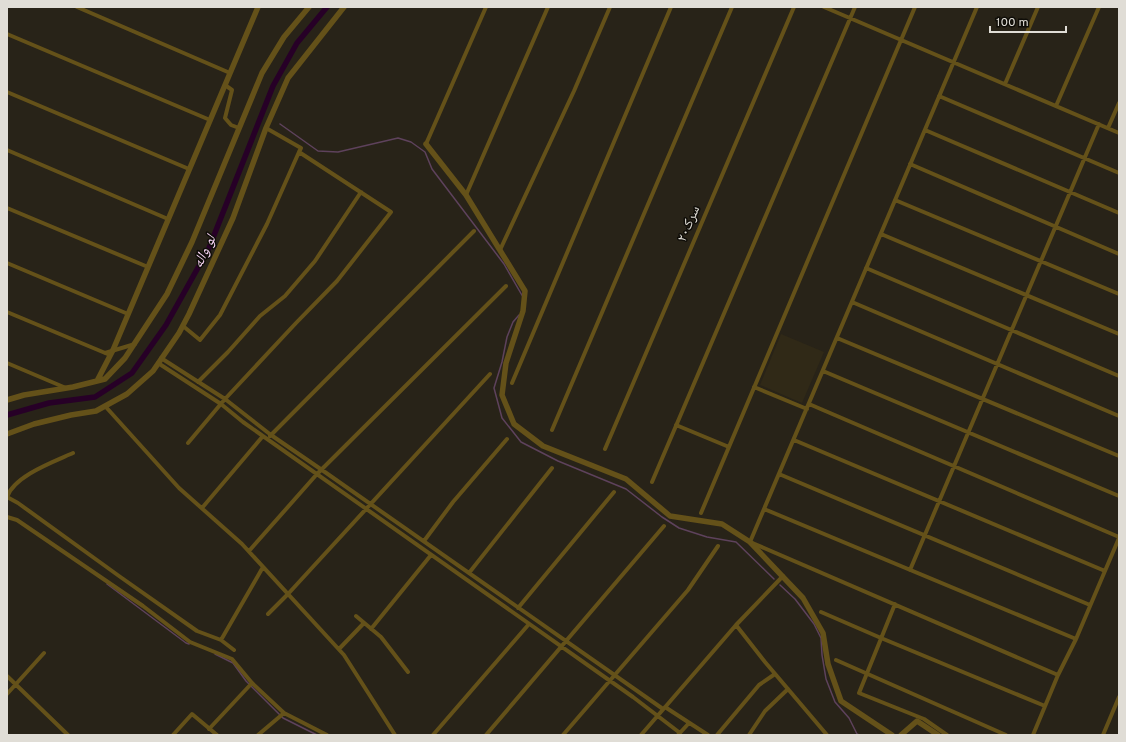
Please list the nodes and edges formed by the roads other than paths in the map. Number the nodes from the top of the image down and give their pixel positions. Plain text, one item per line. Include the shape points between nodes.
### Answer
1 (77, 7) edge
2 (258, 7) edge
3 (308, 7) edge
4 (344, 7) edge
5 (486, 7) edge
6 (548, 7) edge
7 (610, 7) edge
8 (671, 7) edge
9 (732, 7) edge
10 (794, 7) edge
11 (824, 7) edge
12 (854, 7) edge
13 (915, 7) edge
14 (977, 7) edge
15 (1038, 7) edge
16 (1099, 7) edge
17 (850, 18) junction
18 (7, 34) edge
19 (901, 40) junction
20 (953, 62) junction
21 (230, 74) junction
22 (1005, 84) junction
23 (225, 85) junction
24 (7, 92) edge
25 (939, 96) junction
26 (1119, 104) edge
27 (1056, 106) junction
28 (210, 120) junction
29 (1099, 124) junction
30 (238, 128) junction
31 (266, 128) junction
32 (1108, 128) junction
33 (924, 130) junction
34 (1119, 133) edge
35 (426, 144) joint
36 (7, 150) edge
37 (299, 152) junction
38 (1084, 158) junction
39 (910, 164) junction
40 (189, 169) junction
41 (1119, 173) edge
42 (360, 192) junction
43 (1070, 192) junction
44 (466, 195) junction
45 (895, 200) junction
46 (7, 208) edge
47 (1119, 213) edge
48 (168, 218) junction
49 (1056, 226) junction
50 (474, 231) dead end
51 (881, 234) junction
52 (500, 250) junction
53 (1119, 254) edge
54 (1041, 261) junction
55 (7, 263) edge
56 (148, 267) junction
57 (866, 268) junction
58 (506, 286) dead end
59 (1119, 294) edge
60 (1026, 295) junction
61 (852, 302) junction
62 (7, 312) edge
63 (128, 314) junction
64 (183, 326) junction
65 (1012, 330) junction
66 (1119, 334) edge
67 (837, 338) junction
68 (134, 344) junction
69 (113, 350) junction
70 (108, 354) junction
71 (160, 361) junction
72 (7, 363) edge
73 (997, 364) junction
74 (823, 371) junction
75 (490, 374) dead end
76 (1119, 376) edge
77 (97, 381) junction
78 (198, 382) junction
79 (512, 383) dead end
80 (754, 387) junction
81 (66, 388) junction
82 (225, 399) junction
83 (982, 399) junction
84 (7, 400) edge
85 (221, 404) junction
86 (808, 404) junction
87 (105, 406) junction
88 (806, 409) junction
89 (1119, 416) edge
90 (676, 425) junction
91 (552, 430) dead end
92 (968, 432) junction
93 (7, 434) edge
94 (271, 435) junction
95 (265, 438) junction
96 (507, 439) dead end
97 (794, 440) junction
98 (188, 443) dead end
99 (728, 447) junction
100 (605, 450) dead end
101 (73, 453) dead end
102 (1119, 456) edge
103 (954, 466) junction
104 (552, 468) dead end
105 (322, 470) junction
106 (317, 474) junction
107 (779, 474) junction
108 (652, 482) dead end
109 (614, 492) dead end
110 (1119, 496) edge
111 (7, 497) edge
112 (939, 501) junction
113 (370, 504) junction
114 (202, 508) junction
115 (366, 509) junction
116 (764, 509) junction
117 (701, 513) dead end
118 (7, 517) edge
119 (664, 526) dead end
120 (925, 535) junction
121 (1119, 537) edge
122 (424, 541) junction
123 (750, 542) junction
124 (718, 546) dead end
125 (249, 551) junction
126 (431, 555) junction
127 (263, 567) junction
128 (910, 570) junction
129 (1105, 571) junction
130 (469, 572) junction
131 (783, 576) junction
132 (288, 594) junction
133 (895, 604) junction
134 (1090, 605) junction
135 (518, 608) junction
136 (821, 612) dead end
137 (268, 614) dead end
138 (356, 616) dead end
139 (364, 623) junction
140 (529, 624) junction
141 (736, 625) junction
142 (371, 629) junction
143 (881, 638) junction
144 (1076, 639) junction
145 (221, 640) junction
146 (566, 641) junction
147 (561, 647) junction
148 (339, 649) junction
149 (234, 650) dead end
150 (44, 653) dead end
151 (836, 660) dead end
152 (408, 672) dead end
153 (866, 673) junction
154 (775, 674) junction
155 (614, 675) junction
156 (1058, 675) junction
157 (7, 676) edge
158 (609, 681) junction
159 (252, 683) junction
160 (15, 684) junction
161 (788, 689) junction
162 (7, 694) edge
163 (1119, 697) edge
164 (1045, 706) junction
165 (664, 708) junction
166 (284, 713) junction
167 (658, 716) junction
168 (689, 723) junction
169 (210, 732) edge
170 (679, 734) edge
171 (68, 735) edge
172 (173, 735) edge
173 (217, 735) edge
174 (258, 735) edge
175 (327, 735) edge
176 (395, 735) edge
177 (433, 735) edge
178 (486, 735) edge
179 (563, 735) edge
180 (641, 735) edge
181 (708, 735) edge
182 (717, 735) edge
183 (749, 735) edge
184 (826, 735) edge
185 (892, 735) edge
186 (901, 735) edge
187 (938, 735) edge
188 (947, 735) edge
189 (1006, 735) edge
190 (1033, 735) edge
191 (1102, 735) edge

1 - 21 street
2 - 21 street
3 - 30 street via 284,37 262,73
4 - 31 street via 288,78
5 - 35 street
6 - 44 street
7 - 52 street
8 - 79 street
9 - 91 street
10 - 100 street, سرک۲۰
11 - 17 street
12 - 17 street
13 - 19 street
14 - 20 street
15 - 22 street
16 - 27 street
17 - 19 street
17 - 90 street
18 - 28 street
19 - 20 street
19 - 80 street
20 - 22 street
20 - 25 street
21 - 23 street
22 - 27 street
23 - 28 street
23 - 30 street via 232,90 225,118
24 - 40 street
25 - 33 street
25 - 38 street
26 - 32 street
27 - 29 street
28 - 40 street
29 - 32 street
29 - 38 street
30 - 68 street via 192,242 167,294
31 - 37 street via 301,148
31 - 64 street via 232,218
32 - 34 street
33 - 39 street
33 - 43 street
35 - 44 street
36 - 48 street
37 - 42 street
37 - 64 street via 267,224 220,315 200,340
38 - 41 street
38 - 43 street
39 - 45 street
39 - 49 street
40 - 48 street
42 - 78 street via 315,261 284,296 260,316
42 - 82 street via 391,212 337,281
43 - 47 street
43 - 49 street
44 - 52 street
45 - 51 street
45 - 54 street
46 - 56 street
48 - 56 street
49 - 53 street
49 - 54 street
50 - 94 street
51 - 57 street
51 - 60 street
52 - 123 street via 525,291 523,311 506,362 502,395 514,424 543,446 626,479 670,516 722,524
54 - 59 street
54 - 60 street
55 - 63 street
56 - 63 street
57 - 61 street
57 - 65 street
58 - 105 street
60 - 65 street
60 - 66 street
61 - 67 street
61 - 73 street
62 - 70 street
63 - 69 street
64 - 71 street
65 - 73 street
65 - 76 street
67 - 74 street
67 - 83 street
68 - 69 street
68 - 77 street via 125,358 105,379
69 - 70 street
70 - 77 street
71 - 78 street
71 - 85 street
71 - 87 street via 153,371 127,394
72 - 81 street
73 - 83 street
73 - 89 street
74 - 86 street
74 - 92 street
75 - 113 street
77 - 81 street
78 - 82 street
80 - 88 street
80 - 99 street
81 - 84 street
82 - 85 street
82 - 94 street
83 - 92 street
83 - 102 street
85 - 95 street
85 - 98 street
86 - 88 street
86 - 103 street
87 - 93 street via 96,411 34,424
87 - 114 street via 179,488
88 - 97 street
90 - 99 street
90 - 108 street
92 - 103 street
92 - 110 street
94 - 95 street
94 - 105 street
95 - 106 street
95 - 114 street
96 - 122 street via 453,502
97 - 107 street
97 - 112 street
99 - 117 street
101 - 111 street via 23,478
103 - 112 street
103 - 121 street
104 - 130 street
105 - 106 street
105 - 113 street
106 - 115 street
106 - 125 street
107 - 116 street
107 - 120 street
109 - 135 street
111 - 145 street via 197,631
112 - 120 street
112 - 129 street
113 - 115 street
113 - 122 street
114 - 125 street
115 - 126 street
115 - 132 street
116 - 123 street
116 - 128 street
118 - 159 street via 17,520 143,606 190,642 232,659
119 - 146 street
120 - 128 street
120 - 134 street
121 - 129 street
122 - 130 street
123 - 131 street
123 - 133 street
124 - 155 street via 688,590
125 - 127 street
126 - 140 street
126 - 142 street
127 - 132 street
127 - 145 street
128 - 144 street
129 - 134 street
130 - 135 street
131 - 141 street
131 - 185 street via 803,598 823,633 828,664 842,700
132 - 137 street
132 - 148 street
133 - 143 street
133 - 156 street
134 - 144 street
135 - 146 street
136 - 143 street
138 - 139 street
139 - 142 street
139 - 148 street
140 - 147 street
140 - 177 street
141 - 154 street
141 - 165 street
142 - 152 street
143 - 153 street
143 - 164 street
144 - 156 street
145 - 149 street
146 - 147 street
146 - 155 street
147 - 158 street
147 - 178 street
148 - 176 street
150 - 160 street
151 - 153 street
153 - 188 street via 859,693 924,719
153 - 189 street
154 - 161 street
154 - 182 street via 759,685
155 - 158 street
155 - 165 street
156 - 164 street
157 - 160 street
158 - 167 street
158 - 179 street
159 - 166 street
159 - 169 street
160 - 162 street
160 - 171 street
161 - 183 street via 765,711
161 - 184 street
163 - 191 street
164 - 190 street
165 - 167 street
165 - 168 street
166 - 174 street
166 - 175 street
167 - 170 street
167 - 180 street
168 - 170 street
168 - 181 street
169 - 172 street via 192,714
169 - 173 street
186 - 187 street via 917,721

